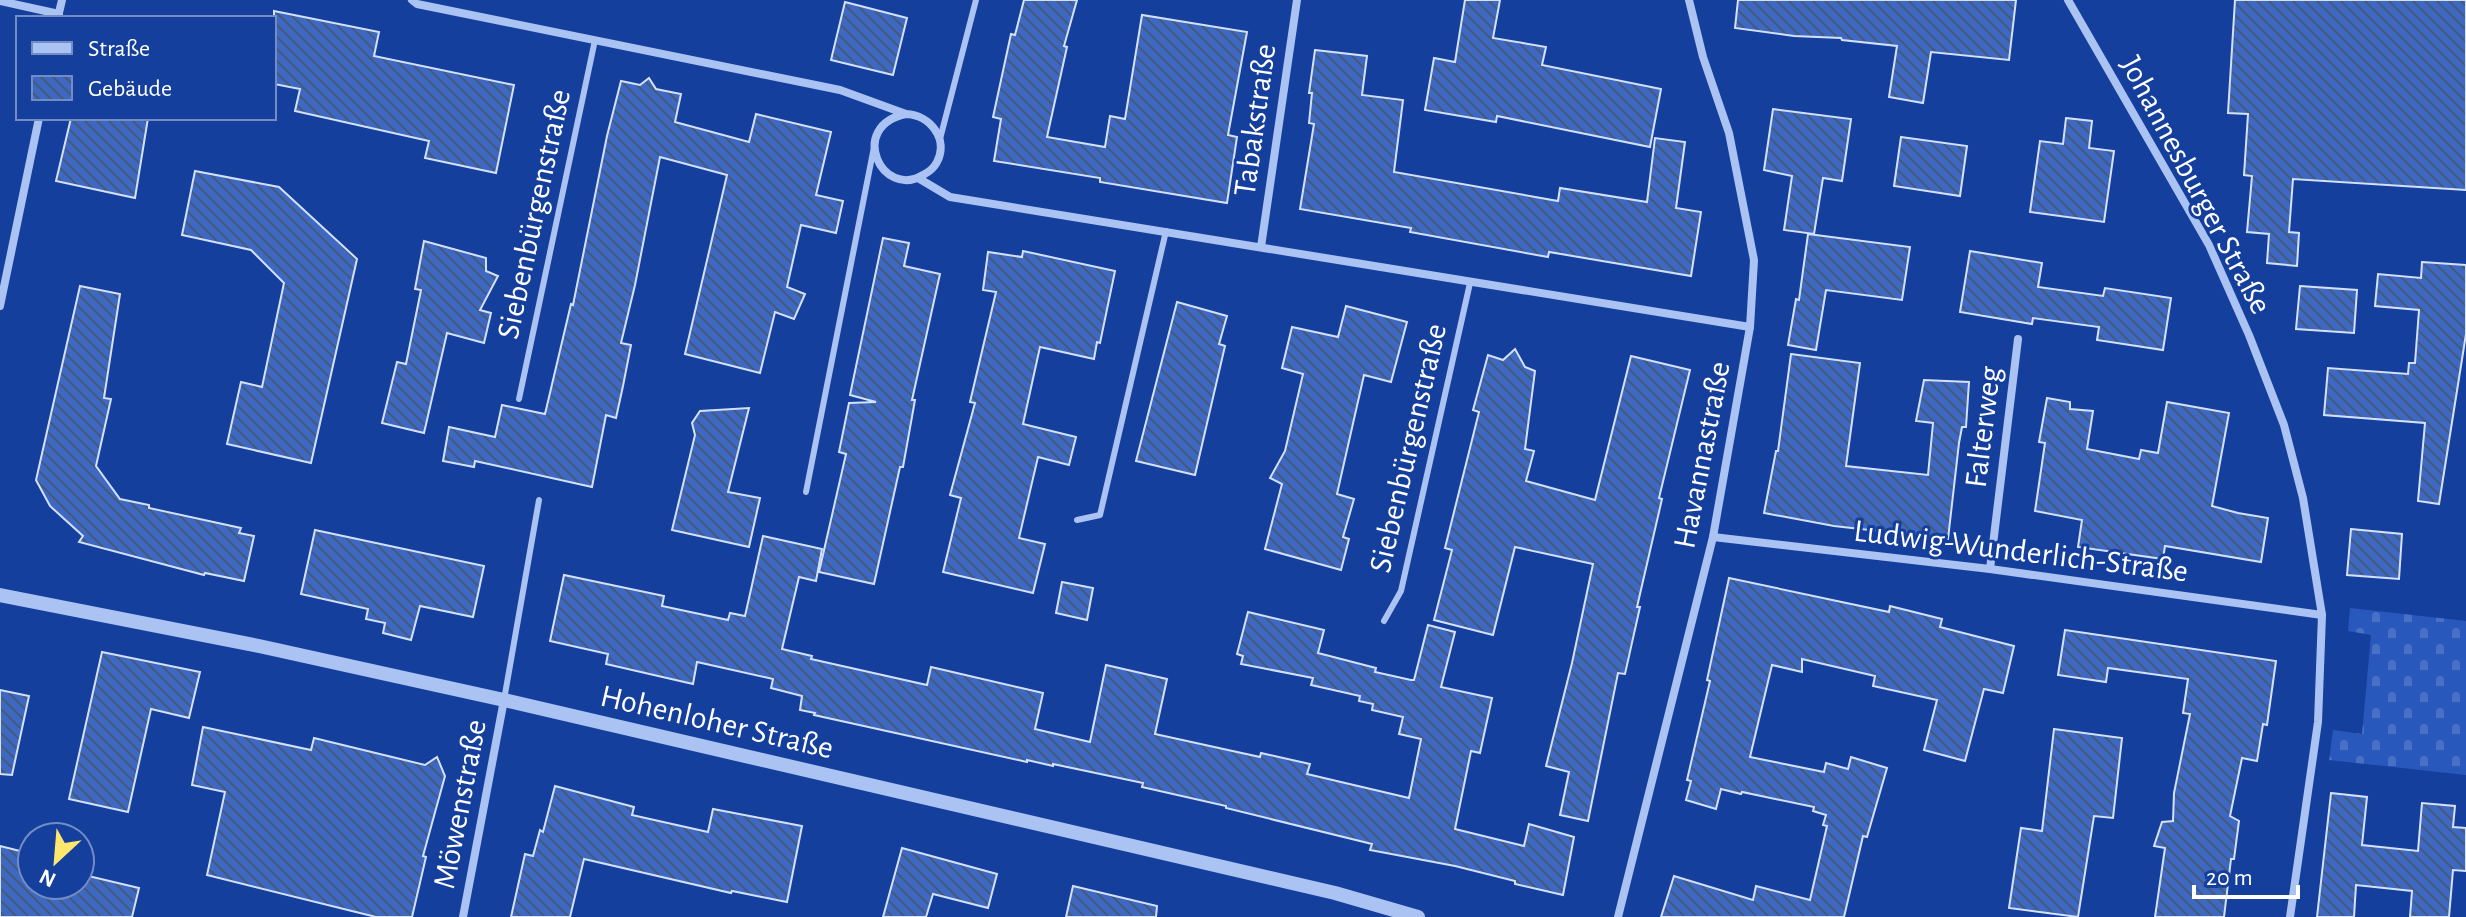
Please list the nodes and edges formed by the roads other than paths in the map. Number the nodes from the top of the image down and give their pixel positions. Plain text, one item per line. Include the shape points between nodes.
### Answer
1 (62, 0) edge
2 (412, 0) edge
3 (976, 0) edge
4 (1297, 0) edge
5 (1689, 0) edge
6 (2068, 0) edge
7 (0, 1) edge
8 (58, 16) edge
9 (595, 40) junction
10 (906, 114) junction
11 (39, 120) edge
12 (940, 139) junction
13 (874, 147) junction
14 (918, 178) junction
15 (1166, 231) junction
16 (1261, 247) junction
17 (1470, 283) junction
18 (1, 293) edge
19 (0, 306) edge
20 (1750, 327) junction
21 (2018, 339) dead end
22 (519, 399) dead end
23 (806, 492) dead end
24 (539, 500) dead end
25 (1077, 520) dead end
26 (1713, 537) junction
27 (1990, 569) junction
28 (0, 595) edge
29 (2322, 615) junction
30 (1384, 621) dead end
31 (504, 700) junction
32 (463, 917) edge
33 (1418, 917) edge
34 (1618, 917) edge
35 (2290, 917) edge

1 - 8 street
2 - 9 street
3 - 12 lane
4 - 16 street, Tabakstraße
5 - 20 street, Havannastraße via 1729,133 1754,260
6 - 29 street, Johannesburger Straße via 2209,245 2249,335 2284,425 2303,498
7 - 8 street
9 - 10 street via 840,90
9 - 22 lane, Siebenbürgenstraße
10 - 12 street via 924,118
10 - 13 street via 884,123
11 - 18 street
12 - 14 street via 937,163
13 - 14 street, Siebenbürgenstraße via 885,171 896,178
13 - 23 lane
14 - 15 street, Siebenbürgenstraße via 950,197
15 - 16 street, Siebenbürgenstraße
15 - 25 lane via 1100,515
16 - 17 street, Siebenbürgenstraße
17 - 20 street, Siebenbürgenstraße
17 - 30 lane, Siebenbürgenstraße via 1401,591
18 - 19 street
20 - 26 street, Havannastraße
21 - 27 street, Falterweg
24 - 31 lane
26 - 27 street, Ludwig-Wunderlich-Straße
26 - 34 street, Havannastraße
27 - 29 street, Ludwig-Wunderlich-Straße
28 - 31 street, Hohenloher Straße
29 - 35 street, Johannesburger Straße via 2318,722
31 - 32 street, Möwenstraße
31 - 33 street, Hohenloher Straße via 1335,893

